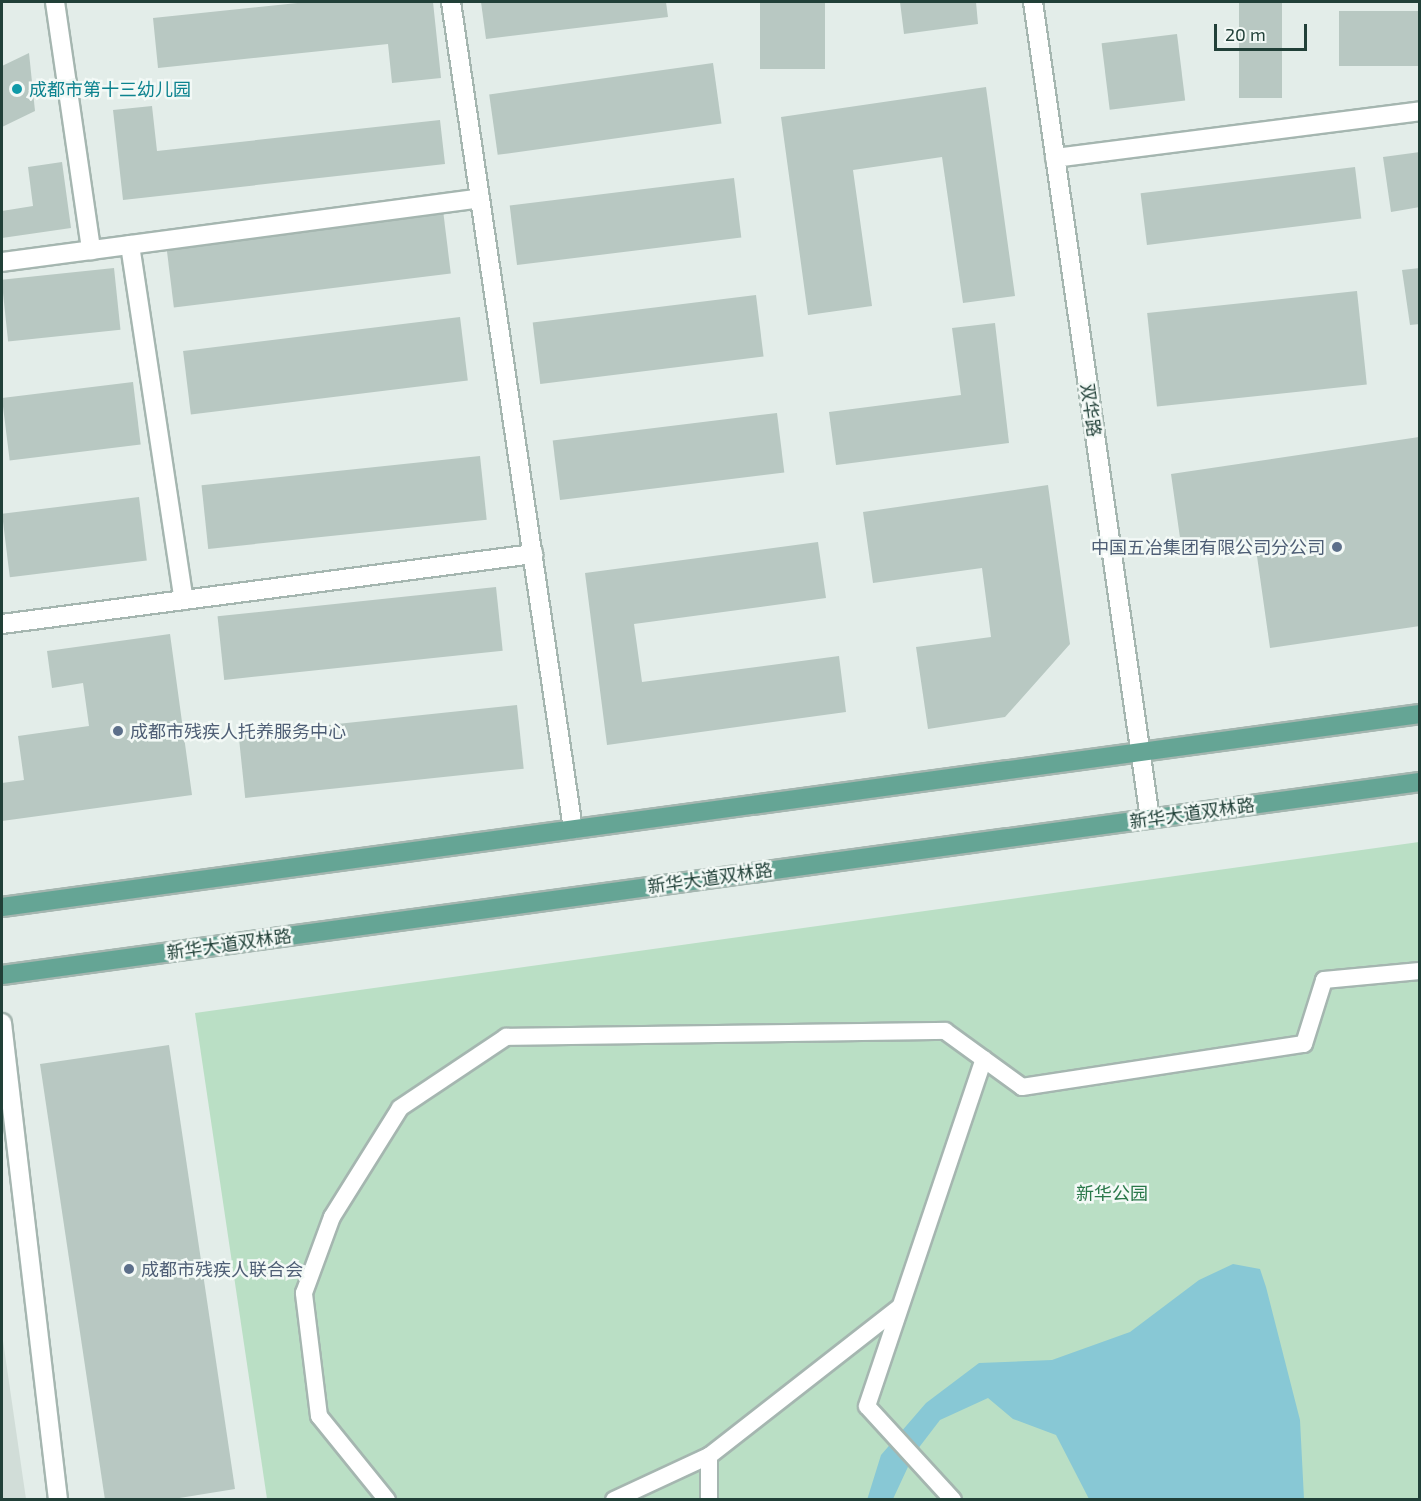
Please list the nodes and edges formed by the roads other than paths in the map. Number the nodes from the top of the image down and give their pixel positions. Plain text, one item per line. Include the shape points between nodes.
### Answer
1 (55, 2) edge
2 (451, 2) edge
3 (1033, 2) edge
4 (1419, 111) edge
5 (1055, 158) junction
6 (480, 198) junction
7 (130, 245) junction
8 (91, 250) junction
9 (2, 262) edge
10 (533, 554) junction
11 (184, 600) junction
12 (2, 624) edge
13 (1419, 714) edge
14 (1141, 752) junction
15 (1419, 782) edge
16 (1150, 819) junction
17 (573, 829) junction
18 (2, 907) edge
19 (1419, 971) edge
20 (2, 975) edge
21 (2, 1023) edge
22 (984, 1059) junction
23 (900, 1306) junction
24 (709, 1456) junction
25 (58, 1500) edge
26 (387, 1500) edge
27 (614, 1500) edge
28 (709, 1500) edge
29 (952, 1500) edge

1 - 8 street
2 - 6 street
3 - 5 street, 双华路
4 - 5 street
5 - 14 street, 双华路
6 - 7 street
6 - 10 street
7 - 8 street
7 - 11 street
8 - 9 street
10 - 11 street
10 - 17 street
11 - 12 street
13 - 14 main road
14 - 16 street, 双华路
14 - 17 main road
15 - 16 main road, 新华大道双林路
16 - 20 main road, 新华大道双林路
17 - 18 main road
19 - 22 lane via 1324,980 1304,1044 1022,1087
21 - 25 street
22 - 23 lane
22 - 26 lane via 945,1031 506,1037 400,1108 332,1217 304,1293 319,1416
23 - 24 lane
23 - 29 lane via 867,1406
24 - 27 lane
24 - 28 lane

